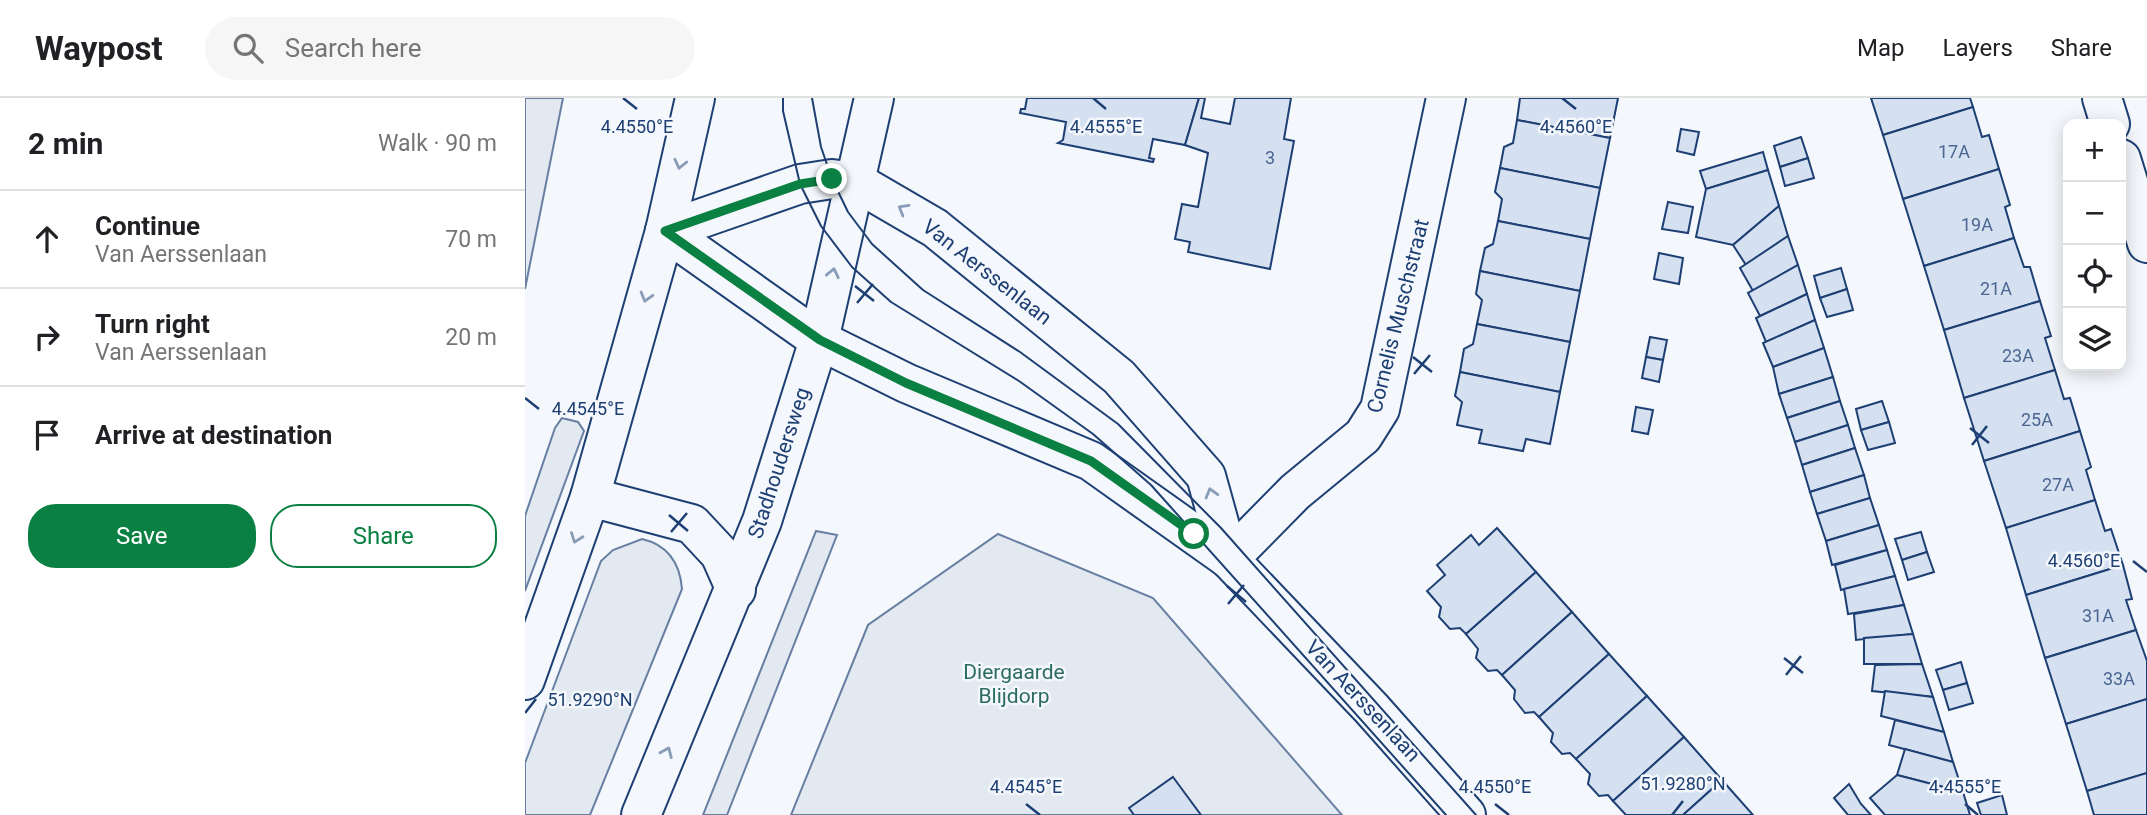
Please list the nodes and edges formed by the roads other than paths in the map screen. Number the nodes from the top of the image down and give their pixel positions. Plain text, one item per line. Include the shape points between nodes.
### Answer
1 (695, 98) edge
2 (874, 98) edge
3 (1446, 98) edge
4 (2102, 98) edge
5 (2108, 119) edge
6 (2126, 175) edge
7 (856, 182) junction
8 (665, 231) junction
9 (2147, 243) edge
10 (820, 340) junction
11 (590, 498) junction
12 (1229, 559) junction
13 (736, 590) junction
14 (525, 680) edge
15 (641, 815) edge
16 (1466, 815) edge

1 -> 8 street
2 - 7 street, Stadhoudersweg
3 - 12 street, Cornelis Muschstraat via 1380,409 1363,436 1295,492
4 - 5 street
6 - 9 street
7 - 8 street, Van Aerssenlaan via 832,179 800,184
10 -> 7 street, Stadhoudersweg
12 -> 7 street, Van Aerssenlaan via 1206,476 1119,377 935,228
8 - 10 street, Van Aerssenlaan
8 -> 11 street
10 - 12 street, Van Aerssenlaan via 906,383 1091,461
10 - 13 street, Stadhoudersweg
11 - 13 street via 692,524 720,554
11 -> 14 street
12 - 16 street, Van Aerssenlaan
15 -> 13 street, Stadhoudersweg

